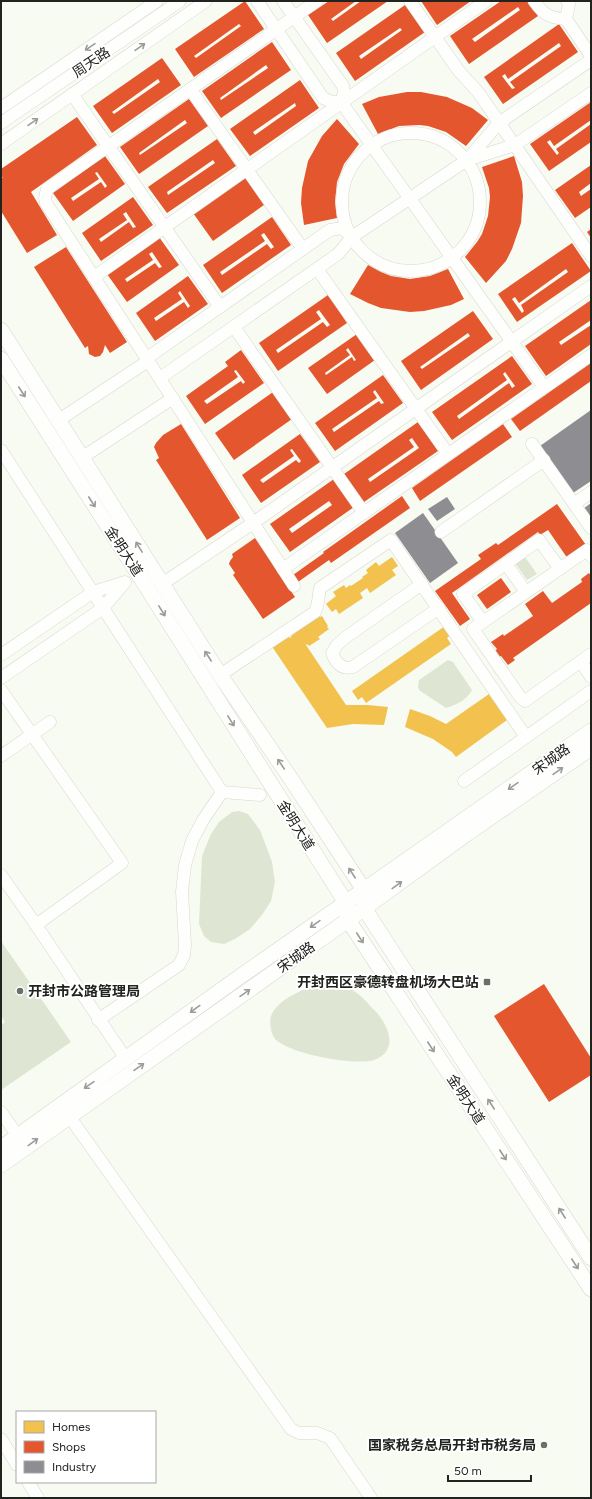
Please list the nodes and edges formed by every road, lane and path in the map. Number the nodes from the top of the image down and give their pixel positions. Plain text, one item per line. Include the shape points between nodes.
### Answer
1 (157, 1) edge
2 (180, 1) edge
3 (206, 1) edge
4 (258, 1) edge
5 (283, 1) edge
6 (317, 1) edge
7 (410, 1) edge
8 (486, 1) edge
9 (534, 1) edge
10 (567, 1) edge
11 (294, 17) junction
12 (566, 19) junction
13 (276, 29) junction
14 (435, 37) junction
15 (591, 56) edge
16 (591, 60) edge
17 (190, 89) junction
18 (591, 93) edge
19 (72, 94) junction
20 (341, 102) junction
21 (1, 108) edge
22 (1, 123) edge
23 (499, 123) junction
24 (1, 144) edge
25 (372, 145) junction
26 (515, 145) junction
27 (108, 146) junction
28 (467, 160) junction
29 (247, 170) junction
30 (410, 198) junction
31 (165, 227) junction
32 (352, 237) junction
33 (303, 249) junction
34 (591, 256) edge
35 (452, 258) junction
36 (317, 269) junction
37 (94, 277) junction
38 (591, 286) edge
39 (220, 306) junction
40 (234, 327) junction
41 (1, 330) edge
42 (512, 341) junction
43 (591, 355) edge
44 (1, 359) edge
45 (147, 360) junction
46 (160, 378) junction
47 (544, 387) junction
48 (172, 398) junction
49 (416, 409) junction
50 (59, 420) junction
51 (532, 444) dead end
52 (1, 450) edge
53 (448, 454) junction
54 (83, 458) junction
55 (544, 460) junction
56 (332, 467) junction
57 (591, 492) edge
58 (574, 504) junction
59 (364, 513) junction
60 (253, 523) junction
61 (591, 528) edge
62 (441, 532) dead end
63 (591, 556) edge
64 (506, 564) junction
65 (284, 569) junction
66 (560, 569) junction
67 (139, 574) junction
68 (125, 582) junction
69 (162, 584) junction
70 (422, 584) junction
71 (294, 586) dead end
72 (92, 592) junction
73 (526, 592) junction
74 (102, 608) junction
75 (439, 608) junction
76 (483, 622) junction
77 (591, 654) edge
78 (1, 655) edge
79 (581, 662) junction
80 (220, 675) junction
81 (591, 676) edge
82 (1, 678) edge
83 (1, 690) edge
84 (591, 691) edge
85 (50, 722) dead end
86 (591, 731) edge
87 (32, 734) junction
88 (526, 737) junction
89 (591, 748) edge
90 (1, 756) edge
91 (464, 780) dead end
92 (222, 792) junction
93 (260, 795) dead end
94 (1, 875) edge
95 (364, 890) junction
96 (346, 903) junction
97 (364, 908) junction
98 (348, 920) junction
99 (36, 925) junction
100 (98, 1020) junction
101 (126, 1060) junction
102 (1, 1112) edge
103 (69, 1116) junction
104 (18, 1136) junction
105 (1, 1148) edge
106 (1, 1165) edge
107 (591, 1258) edge
108 (591, 1289) edge
109 (1, 1439) edge
110 (16, 1463) edge
111 (29, 1483) edge
112 (38, 1498) edge
113 (371, 1498) edge

1 -> 21 street, 周天路
2 - 22 street, 周天路
19 -> 3 street
4 - 13 street
5 - 11 street
6 - 11 street
7 - 14 street
8 - 14 street
9 - 12 street via 542,13 555,19
10 - 12 street via 569,4
11 - 13 street
11 - 20 street via 343,86
12 - 15 street
13 - 17 street
13 - 20 street via 323,98
14 - 20 street
14 - 23 street
16 - 23 street
17 - 27 street
17 - 29 street
18 - 26 street
24 -> 19 street
19 - 27 street
20 - 25 street
20 - 29 street
23 - 26 street
23 - 28 street
25 - 28 street via 395,135 426,134 446,142
25 - 30 street
25 - 32 street via 351,168 343,188 342,211
26 - 28 street
26 - 34 street
27 - 31 street
27 - 37 street via 47,189 45,198
28 - 30 street
28 - 35 street via 478,182 479,214 467,243
29 - 31 street
29 - 33 street
30 - 32 street
30 - 35 street
31 - 37 street
31 - 39 street
32 - 33 street via 342,228 330,230
32 - 35 street via 370,258 385,266 401,270 432,268
32 - 36 street via 338,254
33 - 39 street
35 - 42 street
36 - 40 street
36 - 49 street
37 - 45 street
38 - 42 street
39 - 45 street
40 - 46 street
40 - 56 street
41 - 50 main road, 金明大道
42 - 47 street
42 - 49 street
43 - 47 street
44 -> 67 main road, 金明大道
45 - 46 street
45 - 50 street
46 - 48 street
47 - 53 street
48 - 54 street
48 - 60 street
49 - 53 street
49 - 56 street
50 - 54 main road, 金明大道
51 - 55 street
52 - 72 street
53 - 59 street
69 -> 54 main road, 金明大道
55 - 58 street
55 - 62 street
56 - 59 street
56 - 60 street
57 - 58 street
58 - 61 street
59 - 65 street
60 - 65 street
60 - 69 street
63 - 66 street via 587,550
64 - 66 street via 539,540
64 - 73 street
64 - 76 street via 463,594
65 - 71 street
66 - 73 street
67 - 68 street
67 -> 96 main road, 金明大道
68 - 72 street
68 - 74 street
80 -> 69 main road, 金明大道
70 - 75 street
70 - 75 street via 337,645 332,653 338,664 344,668 354,666
70 - 80 street via 391,540 320,588 315,612
72 - 74 street
72 - 78 street
73 - 76 street
74 - 82 street
74 - 92 street
75 - 88 street
76 - 79 street via 473,629 525,701
77 - 79 street
79 - 81 street
95 -> 80 main road, 金明大道
83 - 87 street
84 - 88 street
85 - 87 street
86 -> 95 main road, 宋城路
87 - 90 street
87 - 99 street via 122,863
88 - 91 street
97 -> 89 main road, 宋城路
92 - 93 street
92 - 100 street via 192,841 185,865 182,892 185,945 179,965
94 - 99 street
95 - 96 main road, 宋城路
95 - 97 main road
96 - 98 main road, 金明大道
96 -> 101 main road, 宋城路
97 - 98 main road, 宋城路
107 -> 97 main road, 金明大道
103 -> 98 main road, 宋城路
98 -> 108 main road, 金明大道
99 - 100 street
100 - 101 street
101 -> 104 main road, 宋城路
102 - 104 street
106 -> 103 main road, 宋城路
103 - 113 street via 291,1429 299,1433 317,1433 330,1438
104 - 105 main road, 宋城路
109 - 110 street
111 - 112 street

